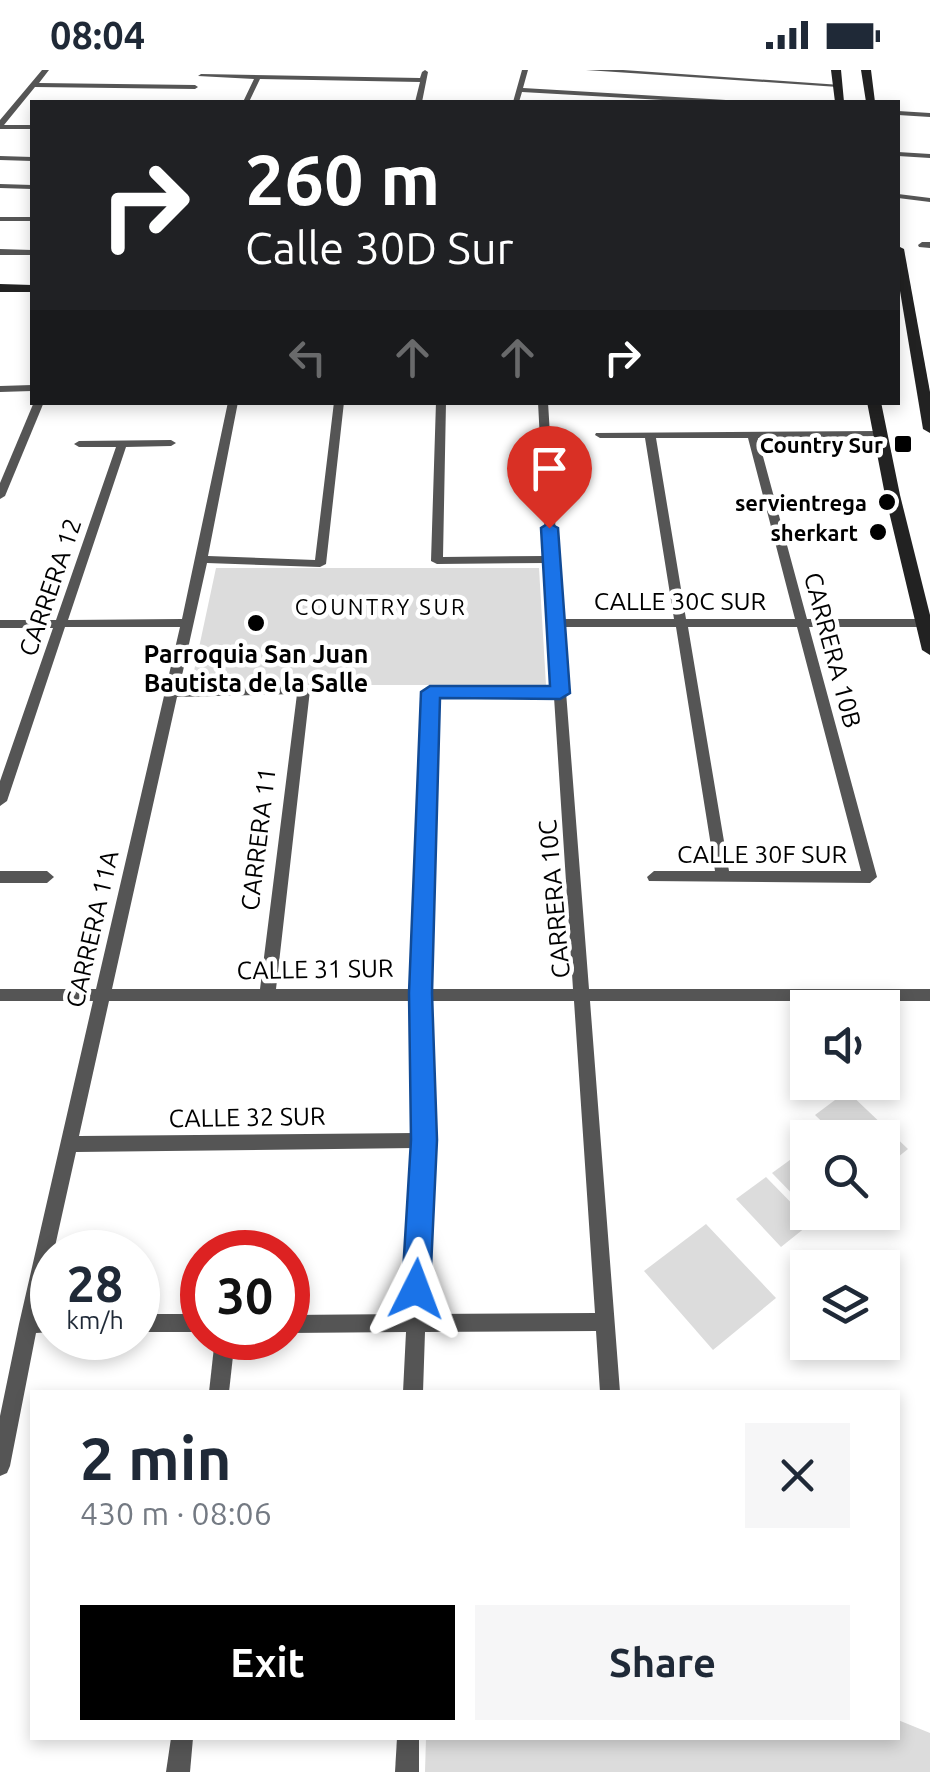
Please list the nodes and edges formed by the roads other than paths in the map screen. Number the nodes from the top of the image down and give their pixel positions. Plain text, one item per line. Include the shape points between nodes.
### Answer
1 (46, 70) edge
2 (426, 70) edge
3 (526, 70) edge
4 (590, 70) edge
5 (836, 70) edge
6 (866, 70) edge
7 (202, 73) edge
8 (258, 77) junction
9 (726, 78) junction
10 (424, 80) junction
11 (838, 84) junction
12 (33, 85) junction
13 (195, 87) junction
14 (520, 90) junction
15 (589, 98) edge
16 (188, 100) edge
17 (247, 100) edge
18 (419, 100) edge
19 (517, 100) edge
20 (658, 100) edge
21 (726, 100) edge
22 (840, 100) edge
23 (871, 100) edge
24 (17, 103) junction
25 (30, 104) edge
26 (900, 113) edge
27 (930, 115) edge
28 (0, 126) edge
29 (30, 127) edge
30 (900, 154) edge
31 (930, 156) edge
32 (0, 158) edge
33 (30, 159) edge
34 (0, 186) edge
35 (30, 187) edge
36 (900, 196) edge
37 (930, 201) edge
38 (900, 204) edge
39 (0, 219) edge
40 (30, 219) edge
41 (0, 252) edge
42 (30, 254) edge
43 (900, 264) edge
44 (0, 288) edge
45 (30, 289) edge
46 (0, 296) edge
47 (30, 297) edge
48 (907, 315) edge
49 (0, 388) edge
50 (30, 388) edge
51 (38, 405) edge
52 (232, 405) edge
53 (339, 405) edge
54 (441, 405) edge
55 (544, 405) edge
56 (874, 405) edge
57 (930, 428) edge
58 (752, 434) junction
59 (878, 434) junction
60 (600, 435) dead end
61 (650, 435) junction
62 (170, 443) dead end
63 (79, 444) dead end
64 (122, 444) junction
65 (0, 496) edge
66 (202, 559) junction
67 (551, 559) junction
68 (555, 623) junction
69 (681, 623) junction
70 (802, 623) junction
71 (924, 623) junction
72 (0, 624) edge
73 (60, 624) junction
74 (187, 624) junction
75 (930, 650) edge
76 (171, 693) junction
77 (560, 693) junction
78 (0, 802) edge
79 (0, 877) edge
80 (47, 877) dead end
81 (654, 877) dead end
82 (723, 877) junction
83 (870, 877) joint
84 (420, 993) junction
85 (0, 995) edge
86 (102, 995) junction
87 (930, 995) edge
88 (266, 996) junction
89 (584, 996) junction
90 (424, 1140) junction
91 (70, 1144) junction
92 (606, 1322) junction
93 (28, 1324) joint
94 (310, 1324) edge
95 (414, 1326) junction
96 (223, 1360) edge
97 (219, 1390) edge
98 (413, 1390) edge
99 (610, 1390) edge
100 (0, 1466) edge
101 (182, 1740) edge
102 (408, 1740) edge
103 (178, 1772) edge
104 (407, 1772) edge

1 - 12 street
2 - 10 street
3 - 14 street
4 - 9 street
5 - 11 main road
6 - 23 main road
7 - 8 street
7 - 13 street
8 - 10 street
8 - 17 street
9 - 11 street
9 - 21 street
10 - 18 street
11 - 22 main road
12 - 13 street
12 - 24 street
13 - 16 street
14 - 15 street
14 - 19 street
15 - 20 street
24 - 25 street
24 - 28 street
26 - 27 street
28 - 29 street
30 - 31 street
32 - 33 street
34 - 35 street
36 - 37 street
37 - 38 street
39 - 40 street
41 - 42 street
43 - 48 main road
44 - 45 main road
46 - 47 main road
48 - 57 main road
49 - 50 street
51 - 65 street
52 - 66 street, CARRERA 11A
53 - 66 street via 320,564
54 - 67 street via 437,561
55 - 67 street, CARRERA 10C
56 - 59 main road
58 - 59 street
58 - 61 street
58 - 70 street, CARRERA 10B
59 - 71 main road
60 - 61 street
61 - 69 street
62 - 64 street
63 - 64 street
64 - 73 street, CARRERA 12
66 - 74 street, CARRERA 11A
67 - 68 street, CARRERA 10C
68 - 69 street, CALLE 30C SUR
68 - 77 street, CARRERA 10C
69 - 70 street, CALLE 30C SUR
69 - 82 street
70 - 71 street, CALLE 30C SUR
70 - 83 street, CARRERA 10B
71 - 75 main road
72 - 73 street
73 - 74 street
73 - 78 street, CARRERA 12
74 - 76 street, CARRERA 11A
76 - 86 street, CARRERA 11A
76 - 88 street, CARRERA 11 via 304,690
77 - 84 street via 430,692
77 - 89 street, CARRERA 10C
79 - 80 street
81 - 82 street, CALLE 30F SUR
82 - 83 street, CALLE 30F SUR
84 - 88 street, CALLE 31 SUR
84 - 89 street, CALLE 31 SUR
84 - 90 street
85 - 86 street, CALLE 31 SUR
86 - 88 street, CALLE 31 SUR
86 - 91 street, CARRERA 11A
87 - 89 street, CALLE 31 SUR
89 - 92 street, CARRERA 10C
90 - 91 street, CALLE 32 SUR
90 - 95 street
91 - 93 street, CARRERA 11A
92 - 95 street
92 - 99 street, CARRERA 10C
93 - 100 street, CARRERA 11A
94 - 95 street
95 - 98 street
96 - 97 street
101 - 103 street
102 - 104 street

